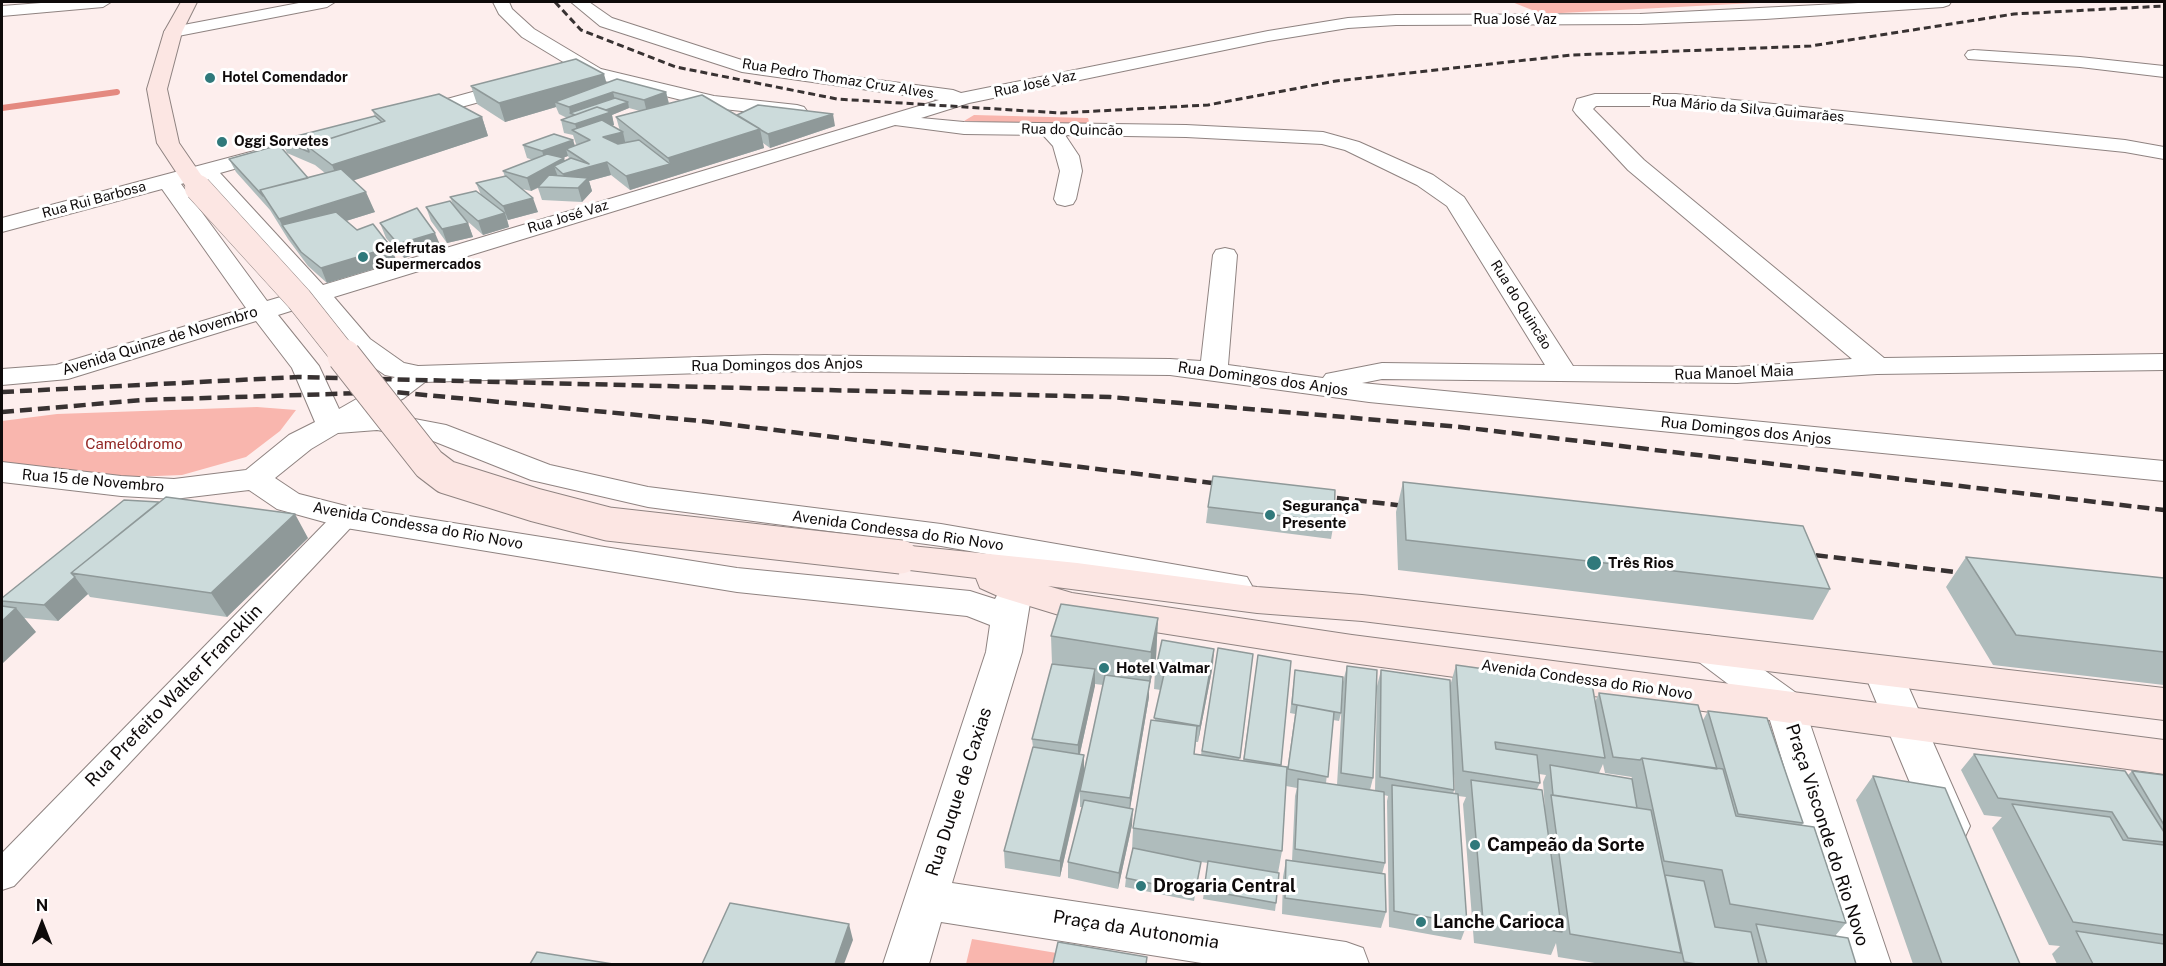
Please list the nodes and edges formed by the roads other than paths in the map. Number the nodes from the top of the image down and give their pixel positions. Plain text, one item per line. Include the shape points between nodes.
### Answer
1 (103, 2) edge
2 (189, 2) edge
3 (327, 2) edge
4 (501, 2) edge
5 (579, 2) edge
6 (1943, 2) edge
7 (2, 10) edge
8 (173, 32) junction
9 (1974, 55) dead end
10 (586, 68) junction
11 (2164, 72) edge
12 (563, 74) edge
13 (540, 80) edge
14 (965, 98) junction
15 (818, 113) edge
16 (841, 115) dead end
17 (390, 120) edge
18 (887, 120) junction
19 (1050, 131) junction
20 (286, 148) edge
21 (2164, 153) edge
22 (189, 178) junction
23 (1065, 199) dead end
24 (2, 225) edge
25 (1225, 255) dead end
26 (317, 293) junction
27 (261, 311) junction
28 (2164, 362) edge
29 (1878, 366) junction
30 (1214, 371) junction
31 (1564, 373) junction
32 (418, 374) junction
33 (2, 377) edge
34 (1305, 385) junction
35 (331, 425) junction
36 (2164, 471) edge
37 (2, 472) edge
38 (255, 479) junction
39 (346, 517) junction
40 (964, 565) junction
41 (1012, 603) junction
42 (1362, 608) junction
43 (1708, 649) junction
44 (1882, 670) junction
45 (2164, 704) edge
46 (1785, 706) junction
47 (1904, 722) junction
48 (2164, 757) edge
49 (1963, 859) edge
50 (2, 875) edge
51 (925, 899) junction
52 (906, 964) edge
53 (1346, 964) edge
54 (1868, 964) edge

1 - 7 street
2 - 8 main road
3 - 8 street
4 - 10 street via 528,33
5 - 14 street, Rua Pedro Thomaz Cruz Alves via 606,22 748,68
6 - 14 street, Rua José Vaz via 1640,19 1348,23
8 - 22 main road via 157,89 168,143
9 - 11 street
10 - 12 street
10 - 15 street via 714,102
13 - 17 street
14 - 18 street, Rua José Vaz
16 - 18 street, Rua do Quincão
18 - 19 street, Rua do Quincão
18 - 26 street, Rua José Vaz
19 - 23 street via 1068,156 1071,171
19 - 31 street, Rua do Quincão via 1186,131 1323,138 1373,155 1425,180 1456,202
20 - 22 street, Rua Rui Barbosa
21 - 29 street, Rua Mário da Silva Guimarães via 1676,100 1584,103 1583,110 1636,165
22 - 24 street, Rua Rui Barbosa
22 - 26 street
22 - 27 street
22 - 40 main road, bridge via 299,299 429,464 446,477 535,506 608,524
25 - 30 street
26 - 27 street, Avenida Quinze de Novembro
26 - 32 street, Rua Domingos dos Anjos via 360,345 395,369
27 - 33 street, Avenida Quinze de Novembro via 58,373
27 - 35 street via 305,366
28 - 29 street, Rua Manoel Maia
29 - 31 street, Rua Manoel Maia via 1737,375
30 - 32 street, Rua Domingos dos Anjos via 1028,364 764,363
30 - 34 street, Rua Domingos dos Anjos
31 - 34 street, Rua Manoel Maia via 1382,371
32 - 35 street via 394,392
34 - 36 street, Rua Domingos dos Anjos
35 - 38 street, Avenida Condessa do Rio Novo via 300,442
35 - 42 street, Avenida Condessa do Rio Novo via 377,421 435,431 542,473 648,497 941,535
37 - 38 street, Rua 15 de Novembro via 174,489
38 - 39 street, Avenida Condessa do Rio Novo via 288,502
39 - 41 street, Avenida Condessa do Rio Novo via 736,580 970,604
39 - 50 street, Rua Prefeito Walter Francklin
40 - 41 main road, Avenida Condessa do Rio Novo
40 - 42 main road, Avenida Condessa do Rio Novo via 1257,600
41 - 46 main road, Avenida Condessa do Rio Novo via 1072,606 1352,649
41 - 51 street, Rua Duque de Caxias via 1004,652
42 - 43 main road, Avenida Condessa do Rio Novo
43 - 44 main road, Avenida Condessa do Rio Novo
43 - 46 street
44 - 45 main road, Avenida Condessa do Rio Novo
44 - 47 street
46 - 47 main road, Avenida Condessa do Rio Novo
46 - 54 street, Praça Visconde do Rio Novo
47 - 48 main road, Avenida Condessa do Rio Novo
47 - 49 street
51 - 52 street, Rua Duque de Caxias
51 - 53 street, Praça da Autonomia

